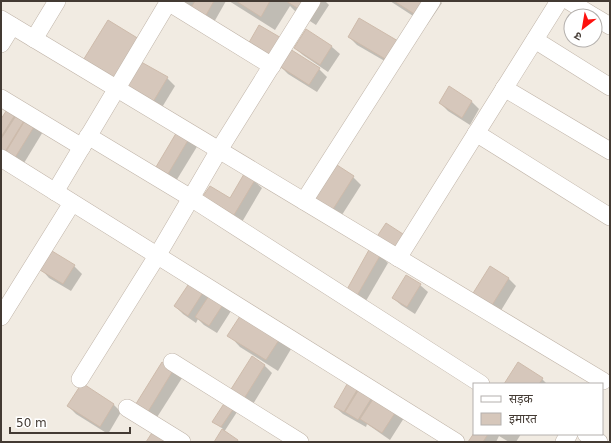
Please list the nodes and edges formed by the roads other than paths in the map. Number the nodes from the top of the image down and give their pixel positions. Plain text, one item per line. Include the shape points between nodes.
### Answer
1 (57, 1) edge
2 (169, 1) edge
3 (312, 1) edge
4 (432, 1) edge
5 (559, 1) edge
6 (569, 1) edge
7 (581, 8) edge
8 (7, 22) edge
9 (34, 39) junction
10 (535, 40) junction
11 (1, 44) edge
12 (272, 66) junction
13 (610, 87) edge
14 (116, 88) junction
15 (504, 88) junction
16 (1, 98) edge
17 (476, 133) junction
18 (85, 141) junction
19 (219, 150) junction
20 (610, 152) edge
21 (1, 158) edge
22 (55, 192) junction
23 (191, 198) junction
24 (304, 201) junction
25 (72, 202) junction
26 (610, 217) edge
27 (157, 256) junction
28 (398, 258) junction
29 (1, 318) edge
30 (172, 362) dead end
31 (605, 378) edge
32 (80, 379) dead end
33 (479, 383) edge
34 (127, 408) dead end
35 (588, 435) edge
36 (182, 442) edge
37 (300, 442) edge
38 (456, 442) edge
39 (599, 442) edge

1 - 9 street
2 - 12 street
2 - 14 street
3 - 12 street
4 - 24 street
5 - 10 street
6 - 7 street
8 - 9 street
8 - 11 street
9 - 14 street
10 - 13 street
10 - 15 street
12 - 19 street
14 - 18 street
14 - 19 street
15 - 17 street
15 - 20 street
16 - 18 street
17 - 26 street
17 - 28 street
18 - 22 street
18 - 23 street
19 - 23 street
19 - 24 street
21 - 22 street
22 - 25 street
23 - 27 street
23 - 33 street
24 - 28 street
25 - 27 street
25 - 29 street
27 - 32 street
27 - 38 street
28 - 31 street
30 - 37 street
34 - 36 street
35 - 39 street

